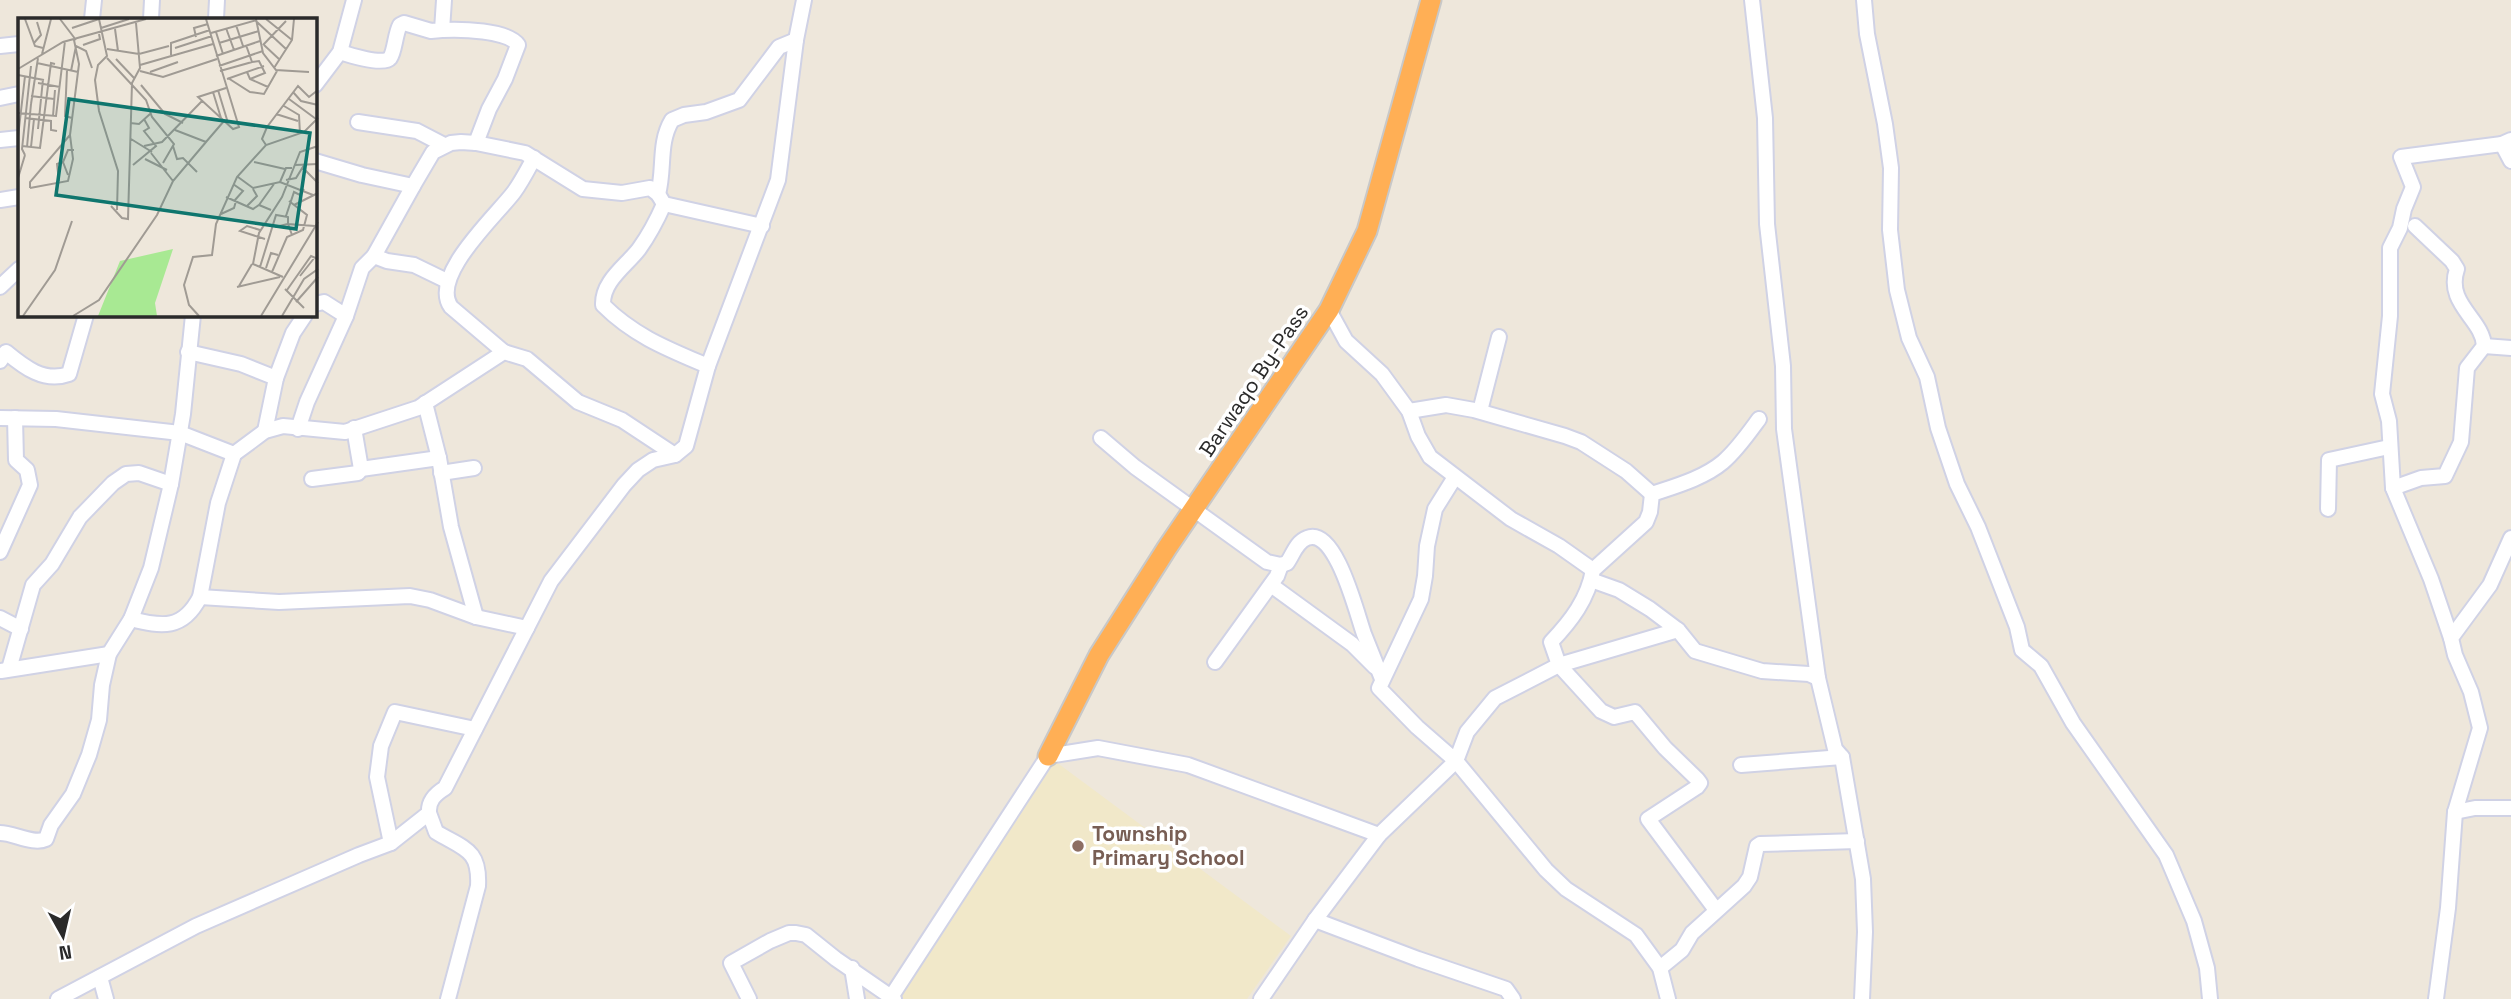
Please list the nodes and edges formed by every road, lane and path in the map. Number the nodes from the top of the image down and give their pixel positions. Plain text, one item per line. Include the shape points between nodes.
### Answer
1 (94, 0) edge
2 (152, 0) edge
3 (217, 0) edge
4 (354, 0) edge
5 (444, 0) edge
6 (804, 0) edge
7 (1431, 0) edge
8 (1752, 0) edge
9 (1864, 0) edge
10 (92, 18) edge
11 (151, 18) edge
12 (216, 18) edge
13 (442, 30) junction
14 (796, 40) junction
15 (18, 44) edge
16 (0, 46) edge
17 (340, 52) junction
18 (317, 81) edge
19 (18, 94) edge
20 (0, 98) edge
21 (358, 122) dead end
22 (18, 138) edge
23 (0, 139) edge
24 (2506, 142) edge
25 (476, 143) junction
26 (444, 145) junction
27 (534, 158) junction
28 (2511, 161) edge
29 (317, 162) edge
30 (413, 186) junction
31 (18, 197) edge
32 (661, 199) junction
33 (0, 200) edge
34 (762, 226) junction
35 (2415, 226) dead end
36 (374, 256) junction
37 (18, 270) edge
38 (447, 282) junction
39 (0, 287) edge
40 (317, 304) edge
41 (1329, 310) junction
42 (346, 316) junction
43 (85, 317) edge
44 (189, 317) edge
45 (304, 317) edge
46 (1499, 337) dead end
47 (2484, 346) junction
48 (2511, 348) edge
49 (188, 352) junction
50 (504, 352) junction
51 (2, 353) edge
52 (708, 366) junction
53 (276, 377) junction
54 (425, 403) junction
55 (1409, 411) junction
56 (1480, 411) junction
57 (7, 418) edge
58 (1759, 419) dead end
59 (354, 428) junction
60 (298, 429) junction
61 (265, 431) junction
62 (180, 433) junction
63 (1101, 438) dead end
64 (2389, 447) junction
65 (233, 454) junction
66 (675, 455) junction
67 (440, 465) junction
68 (474, 468) dead end
69 (361, 469) junction
70 (1455, 477) junction
71 (312, 479) dead end
72 (171, 484) junction
73 (2393, 488) junction
74 (1652, 494) junction
75 (2328, 509) dead end
76 (1195, 510) junction
77 (2511, 538) edge
78 (0, 552) edge
79 (1281, 565) junction
80 (1592, 575) junction
81 (1271, 585) junction
82 (200, 597) junction
83 (476, 617) junction
84 (0, 618) edge
85 (131, 619) junction
86 (527, 628) junction
87 (20, 629) junction
88 (1678, 631) junction
89 (2451, 638) junction
90 (109, 654) junction
91 (1215, 662) dead end
92 (1559, 665) junction
93 (4, 670) edge
94 (1380, 675) junction
95 (1818, 678) junction
96 (475, 729) junction
97 (1048, 756) junction
98 (1842, 757) junction
99 (1456, 761) junction
100 (1741, 765) dead end
101 (2511, 808) edge
102 (2455, 812) junction
103 (429, 813) junction
104 (0, 833) edge
105 (1379, 835) junction
106 (1857, 841) junction
107 (391, 844) junction
108 (1716, 910) junction
109 (1315, 920) junction
110 (852, 968) junction
111 (1660, 968) junction
112 (100, 977) junction
113 (892, 998) edge
114 (58, 999) edge
115 (106, 999) edge
116 (448, 999) edge
117 (749, 999) edge
118 (857, 999) edge
119 (1261, 999) edge
120 (1513, 999) edge
121 (1668, 999) edge
122 (1862, 999) edge
123 (2210, 999) edge
124 (2435, 999) edge

1 - 10 street
2 - 11 street
3 - 12 street
4 - 17 street
5 - 13 street
6 - 14 street
7 - 41 highway, Barwaqo By-Pass via 1367,231
8 - 95 street via 1765,118 1767,224 1783,366 1784,429
9 - 123 street via 1891,168 1890,230 1896,290 1957,484 1978,527 2022,650 2041,666 2073,723 2166,855 2194,921
13 - 17 street via 400,25 388,61
13 - 25 street via 487,32 514,39 518,45
14 - 32 street via 779,47 739,100 672,120 664,137
14 - 34 street via 778,180
15 - 16 street
17 - 18 street
19 - 20 street
21 - 26 street via 417,131
22 - 23 street
24 - 28 street
24 - 64 street via 2401,158 2413,187 2390,248 2390,316 2382,394
25 - 26 street
25 - 27 street
26 - 30 street via 433,152
27 - 32 street via 583,189 622,193 650,188
27 - 38 street
29 - 30 street
30 - 36 street
31 - 33 street
32 - 34 street
32 - 52 street via 653,229 613,278 603,304 621,324 648,340
34 - 52 street
35 - 47 street via 2457,269 2460,305 2483,336
36 - 38 street via 414,265
36 - 42 street via 362,268
37 - 39 street
38 - 50 street via 448,304
40 - 42 street via 324,302
41 - 55 street via 1346,341 1382,374
41 - 76 highway, Barwaqo By-Pass
42 - 60 street
43 - 51 street via 69,374 40,375
44 - 49 street
45 - 53 street
46 - 56 street
47 - 48 street
47 - 73 street via 2466,368 2460,442 2445,477 2421,478
49 - 53 street
49 - 62 street
50 - 54 street
50 - 66 street via 527,359 578,402 622,420
52 - 66 street via 686,446
53 - 61 street
54 - 59 street
54 - 67 street
55 - 56 street via 1446,405
55 - 70 street via 1430,457
56 - 74 street via 1581,442
57 - 62 street
57 - 78 street via 15,458 27,470 30,485
58 - 74 street via 1721,464
59 - 60 street via 339,432
59 - 69 street
60 - 61 street via 283,426
61 - 65 street
62 - 65 street
62 - 72 street
63 - 76 street
64 - 73 street
64 - 75 street via 2329,460
65 - 82 street via 218,503
66 - 86 street via 644,465 624,485 551,581
67 - 68 street
67 - 69 street
67 - 83 street via 451,527
69 - 71 street
70 - 80 street via 1511,519 1559,546
70 - 94 street via 1435,509 1421,599
72 - 85 street via 151,568
72 - 87 street via 139,473 113,483 80,517 52,564 33,585
73 - 89 street
74 - 80 street via 1646,522
76 - 79 street via 1267,562
76 - 97 highway, Barwaqo By-Pass via 1098,655
77 - 89 street via 2490,585
79 - 81 street
79 - 94 street via 1308,537 1327,544 1343,572
80 - 88 street
80 - 92 street via 1571,621 1551,642
81 - 91 street
81 - 94 street via 1352,644
82 - 83 street via 279,603 410,596
82 - 85 street via 190,613 169,624
83 - 86 street
84 - 87 street
85 - 90 street
86 - 96 street
87 - 93 street
88 - 92 street
88 - 95 street via 1695,650 1762,671
89 - 102 street via 2480,728
90 - 93 street
90 - 104 street via 89,755 73,794 46,839
92 - 99 street via 1495,698 1466,732
92 - 108 street via 1601,711 1614,717 1634,712 1698,779 1697,787 1648,820
94 - 99 street via 1378,688
95 - 98 street via 1835,749
96 - 103 street via 445,788 435,794
96 - 107 street via 395,712 381,746 377,777
97 - 105 street via 1098,748 1188,765
97 - 113 street
98 - 100 street
98 - 106 street
99 - 105 street
99 - 111 street via 1546,870 1566,889 1636,935
101 - 102 street
102 - 124 street
103 - 107 street
103 - 116 street via 436,832 471,853 479,870
105 - 109 street
106 - 108 street via 1760,844 1750,877
106 - 122 street via 1865,932
107 - 112 street via 242,905
108 - 111 street
109 - 119 street
109 - 120 street via 1506,989
110 - 113 street
110 - 117 street via 806,935 789,933 731,963
110 - 118 street
111 - 121 street
112 - 114 street
112 - 115 street

